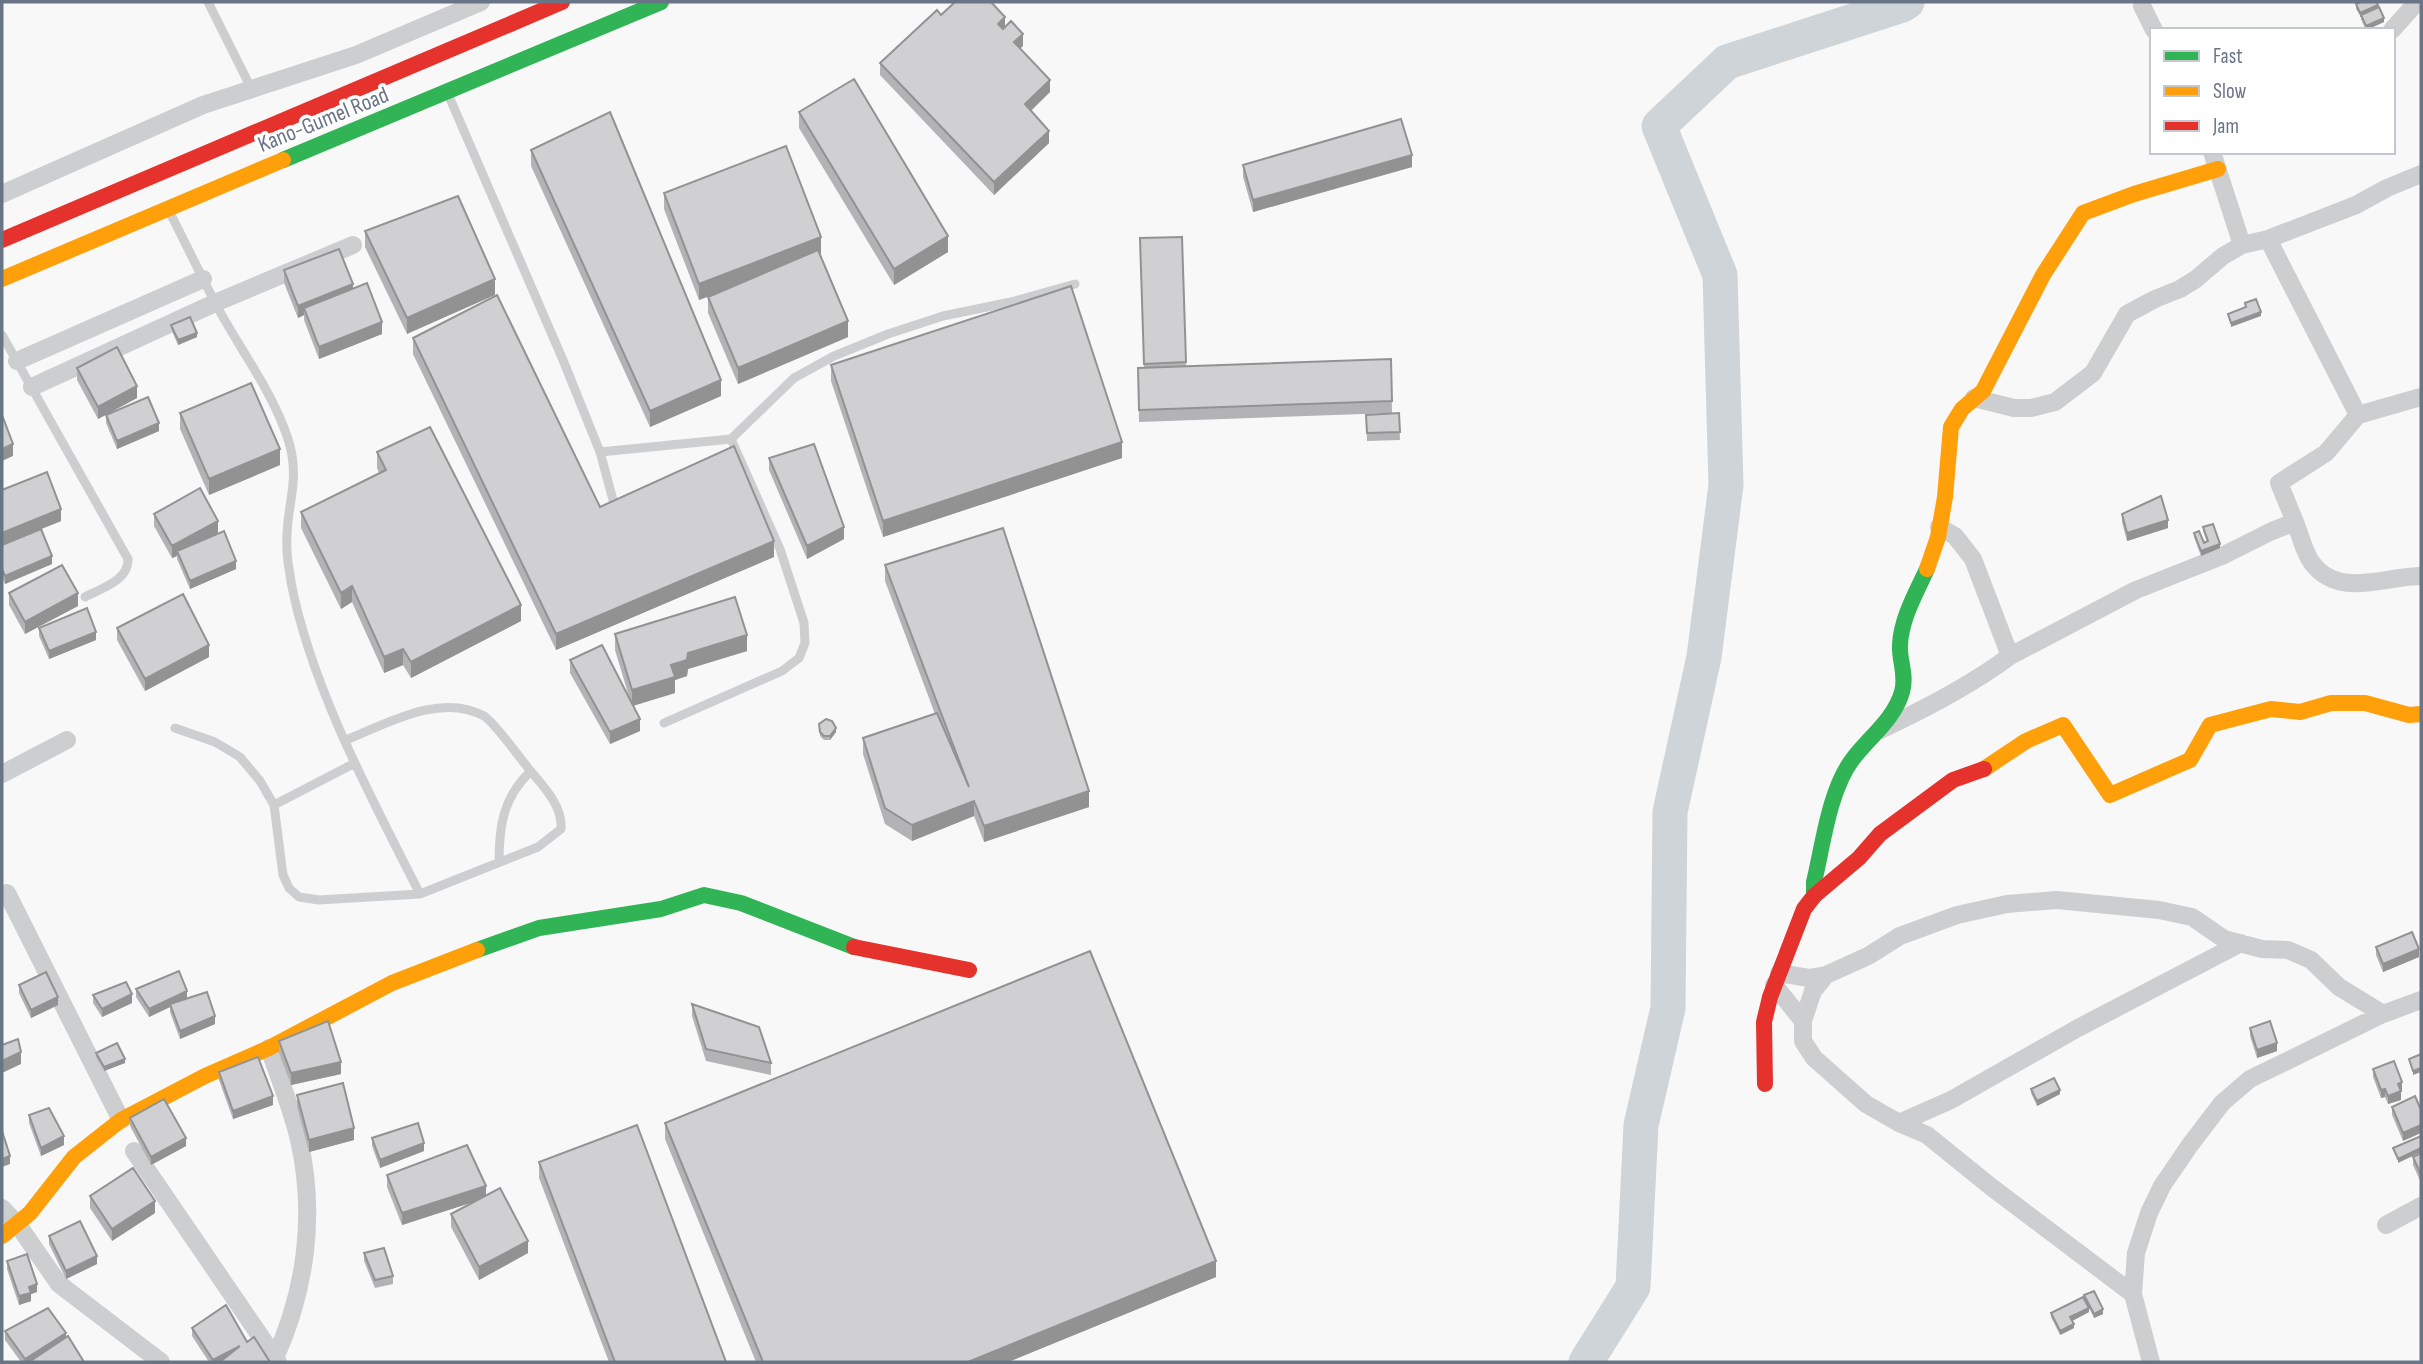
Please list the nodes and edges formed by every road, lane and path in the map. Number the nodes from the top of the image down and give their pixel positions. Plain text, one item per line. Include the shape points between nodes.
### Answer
1 (208, 2) edge
2 (481, 2) edge
3 (562, 2) edge
4 (661, 2) edge
5 (2142, 2) edge
6 (2417, 2) edge
7 (2153, 28) edge
8 (2394, 28) edge
9 (251, 90) junction
10 (447, 93) junction
11 (2215, 161) edge
12 (2421, 174) edge
13 (2, 194) edge
14 (133, 202) junction
15 (168, 208) junction
16 (2268, 239) junction
17 (2, 240) edge
18 (353, 246) dead end
19 (2242, 246) junction
20 (2, 279) edge
21 (204, 279) junction
22 (1074, 284) dead end
23 (215, 303) junction
24 (2, 335) edge
25 (16, 361) junction
26 (32, 387) junction
27 (2421, 397) edge
28 (1974, 398) junction
29 (2358, 415) junction
30 (731, 439) junction
31 (600, 452) junction
32 (616, 511) edge
33 (2295, 522) junction
34 (1939, 527) junction
35 (2421, 576) edge
36 (85, 597) dead end
37 (2010, 656) junction
38 (2421, 714) edge
39 (664, 723) dead end
40 (175, 728) dead end
41 (1880, 730) junction
42 (67, 740) dead end
43 (346, 740) junction
44 (355, 763) junction
45 (531, 771) junction
46 (2, 774) edge
47 (274, 805) junction
48 (499, 862) junction
49 (7, 893) dead end
50 (420, 894) junction
51 (1814, 896) junction
52 (2241, 943) junction
53 (970, 970) dead end
54 (1826, 975) junction
55 (1777, 979) junction
56 (2421, 1000) edge
57 (2383, 1014) junction
58 (1803, 1021) junction
59 (269, 1048) junction
60 (1765, 1084) dead end
61 (121, 1121) junction
62 (1899, 1123) junction
63 (134, 1151) dead end
64 (2421, 1206) edge
65 (2, 1208) edge
66 (18, 1224) junction
67 (2386, 1225) dead end
68 (2, 1236) edge
69 (2133, 1294) junction
70 (277, 1360) edge
71 (160, 1362) edge
72 (2151, 1362) edge

1 - 9 lane
2 - 9 street via 356,55
3 - 14 street, Kano-Gumel Road
4 - 10 street, Kano-Gumel Road
5 - 7 street
6 - 8 street
9 - 13 street via 203,105
10 - 15 street, Kano-Gumel Road
10 - 31 lane
11 - 19 street
11 - 28 street via 2082,213 2043,275 1983,391
12 - 16 street
14 - 15 street, Kano-Gumel Road
14 - 17 street, Kano-Gumel Road
14 - 20 street, Kano-Gumel Road
15 - 21 lane
16 - 19 street
16 - 29 street
18 - 23 street
19 - 28 street via 2188,284 2127,314 2093,373 2055,402 2014,408
21 - 23 lane
21 - 25 street
22 - 30 lane via 943,316 834,356 794,378
23 - 26 street
23 - 43 lane via 272,400 287,435 295,479 286,550 292,584 313,660
24 - 25 lane
25 - 26 lane
26 - 36 lane via 128,559 122,577
27 - 29 street
28 - 34 street via 1951,427
29 - 33 street via 2326,453 2279,484
30 - 31 lane
30 - 39 lane via 780,549 804,623 805,643 799,658 782,671
31 - 32 lane
33 - 35 street via 2312,562 2346,585
33 - 37 street via 2136,590
34 - 37 street via 1955,536 1973,559
34 - 41 street via 1900,645 1905,677 1902,694
37 - 41 street via 1939,701
38 - 51 street via 2365,703 2331,703 2300,712 2271,709 2210,724 2189,760 2110,795 2063,724 2026,741 1988,768 1953,780 1880,834
40 - 47 lane via 215,742 240,757
41 - 51 street via 1851,761 1836,791
42 - 46 street
43 - 44 lane
43 - 45 lane via 411,713 465,709 486,717
44 - 47 lane
44 - 50 lane
45 - 48 lane via 508,799
45 - 48 lane via 552,798 561,829 538,847
47 - 50 lane via 283,876 299,897
48 - 50 lane
49 - 61 street
51 - 55 street via 1804,909
52 - 54 street via 2224,939 2192,917 2057,900 1957,915 1900,936
52 - 57 street via 2288,950 2311,960 2339,987
52 - 62 street via 1951,1100
53 - 59 street via 846,945 741,903 704,895 660,909 539,928 492,944 392,984
54 - 55 street
54 - 58 street via 1813,991
55 - 58 street
55 - 60 street via 1764,1022
56 - 57 street
57 - 69 street via 2250,1079 2222,1103 2162,1186 2149,1213 2137,1253
58 - 62 street via 1803,1041 1814,1058 1867,1104
59 - 61 street
59 - 70 street via 299,1139 309,1196 300,1287
61 - 66 street via 74,1157
62 - 69 street via 1927,1135
63 - 70 street
64 - 67 street
65 - 66 street
66 - 68 street
66 - 71 street via 59,1284
69 - 72 street

